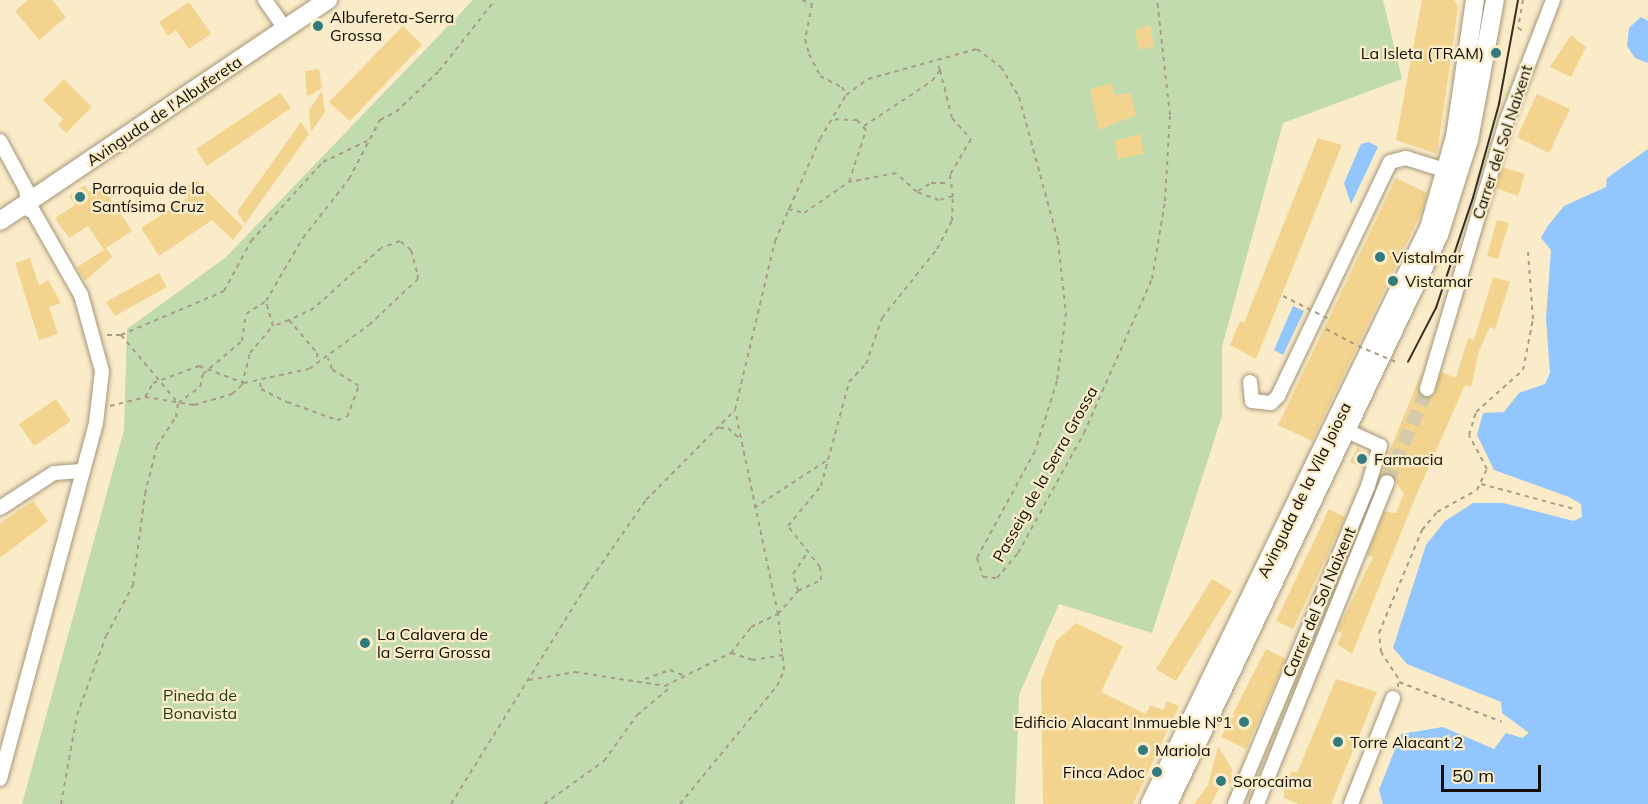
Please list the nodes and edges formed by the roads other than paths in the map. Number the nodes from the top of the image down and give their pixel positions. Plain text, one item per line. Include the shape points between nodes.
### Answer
1 (265, 0) edge
2 (328, 0) edge
3 (1475, 0) edge
4 (1495, 0) edge
5 (1553, 0) edge
6 (285, 29) junction
7 (0, 141) edge
8 (1453, 173) junction
9 (28, 202) junction
10 (0, 221) edge
11 (1251, 382) dead end
12 (1428, 389) tunnel mouth
13 (1342, 427) junction
14 (82, 471) junction
15 (1387, 483) tunnel mouth
16 (0, 508) edge
17 (1394, 698) road end
18 (0, 779) edge
19 (1150, 804) edge
20 (1168, 804) edge
21 (1235, 804) edge
22 (1257, 804) edge
23 (1351, 804) edge

1 - 6 street
2 - 6 main road, Avinguda de l'Albufereta
3 - 8 main road, Avinguda de la Vila Joiosa
4 - 8 main road, Avinguda de la Vila Joiosa
5 - 12 street, Carrer del Sol Naixent via 1506,122
6 - 9 main road, Avinguda de l'Albufereta
7 - 9 street
8 - 11 street via 1406,158 1390,162 1278,396 1271,403 1252,401
8 - 13 main road, Avinguda de la Vila Joiosa
9 - 10 main road, Avinguda de l'Albufereta
9 - 14 street via 32,225 92,329 102,371 99,408
13 - 19 main road, Avinguda de la Vila Joiosa
13 - 20 main road, Avinguda de la Vila Joiosa
13 - 21 street, Carrer del Sol Naixent via 1380,446 1368,486
14 - 16 street via 54,473
14 - 18 street
15 - 22 street, Carrer del Sol Naixent
17 - 23 street

